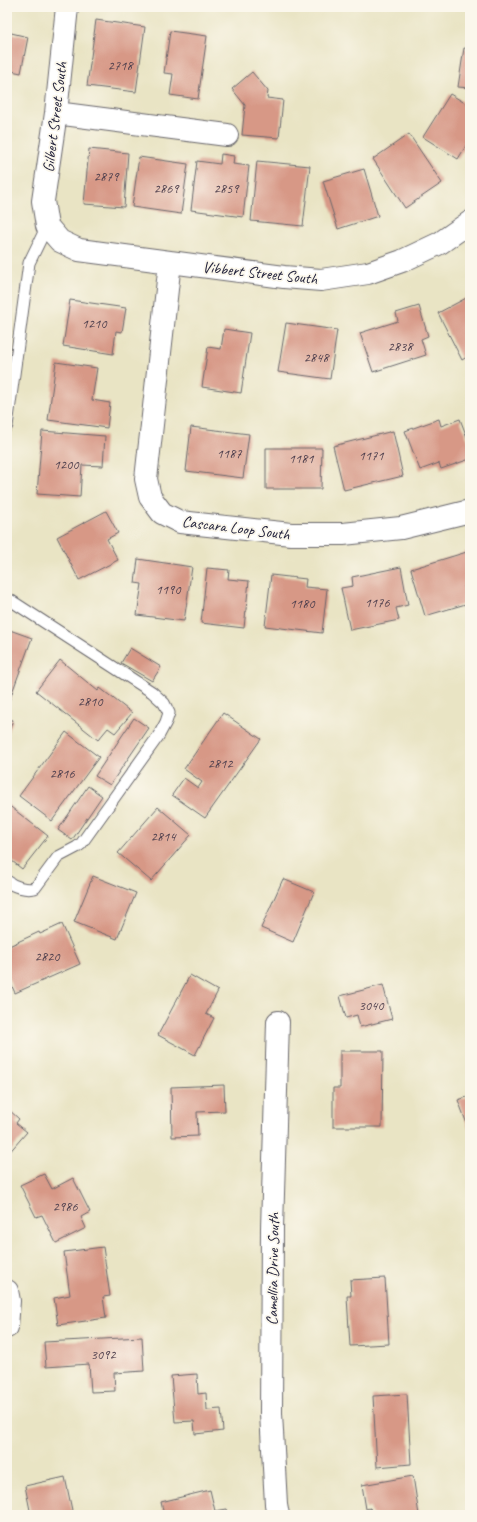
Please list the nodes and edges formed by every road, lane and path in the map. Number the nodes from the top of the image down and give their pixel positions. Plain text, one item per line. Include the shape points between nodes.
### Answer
1 (67, 7) edge
2 (56, 113) junction
3 (227, 135) dead end
4 (470, 222) edge
5 (47, 226) junction
6 (170, 262) junction
7 (7, 426) edge
8 (470, 511) edge
9 (7, 598) edge
10 (7, 881) edge
11 (278, 1022) dead end
12 (7, 1291) edge
13 (7, 1327) edge
14 (278, 1515) edge

1 - 2 street, Gilbert Street South
2 - 3 street
2 - 5 street, Gilbert Street South via 43,201
4 - 6 street, Vibbert Street South via 440,243 402,261 368,273 321,280
5 - 6 street, Vibbert Street South via 60,241 79,250
5 - 7 lane via 29,263
6 - 8 street, Cascara Loop South via 146,479 150,497 162,514 180,522 291,534 336,534 401,528
9 - 10 lane via 152,692 164,702 169,713 159,735 81,844 58,857 35,888 12,885
11 - 14 street, Camellia Drive South via 272,1228 271,1405
12 - 13 street

